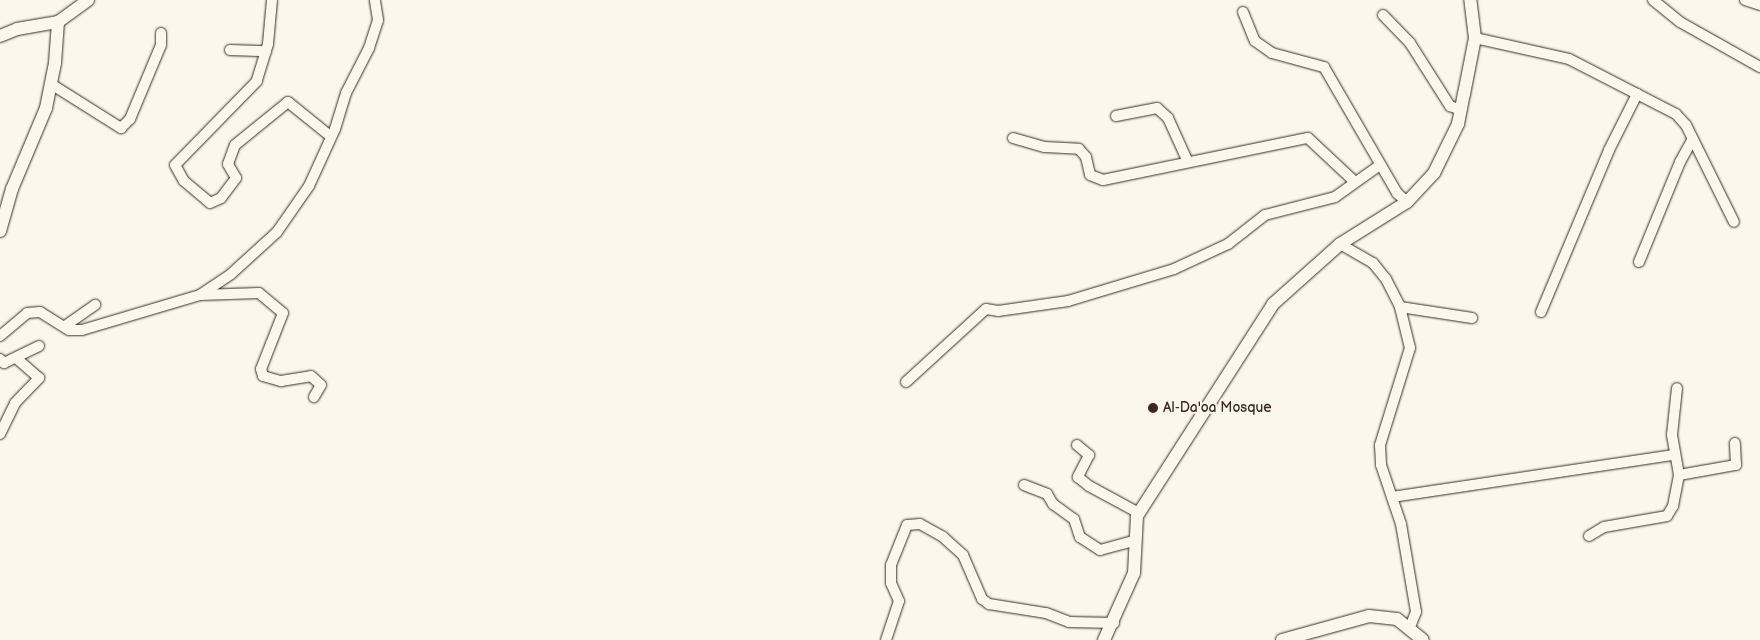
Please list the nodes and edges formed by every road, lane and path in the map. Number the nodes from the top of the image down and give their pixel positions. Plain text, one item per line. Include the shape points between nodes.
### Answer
1 (88, 0) edge
2 (272, 0) edge
3 (375, 0) edge
4 (1470, 0) edge
5 (1653, 0) edge
6 (1745, 0) edge
7 (1760, 4) edge
8 (1243, 12) dead end
9 (1383, 15) dead end
10 (58, 22) junction
11 (1, 33) edge
12 (161, 33) dead end
13 (1475, 38) junction
14 (230, 50) dead end
15 (266, 51) junction
16 (1760, 67) edge
17 (52, 84) junction
18 (1637, 94) junction
19 (1461, 110) junction
20 (1116, 116) dead end
21 (330, 136) junction
22 (1013, 138) dead end
23 (1693, 139) junction
24 (1188, 162) junction
25 (1380, 165) junction
26 (1355, 182) junction
27 (1407, 202) junction
28 (1734, 222) dead end
29 (0, 231) edge
30 (1340, 244) junction
31 (1639, 262) dead end
32 (200, 295) junction
33 (96, 305) dead end
34 (1400, 307) junction
35 (1541, 312) dead end
36 (1472, 318) dead end
37 (66, 326) junction
38 (0, 336) edge
39 (39, 346) dead end
40 (16, 358) junction
41 (0, 359) edge
42 (906, 382) dead end
43 (1676, 388) dead end
44 (314, 397) dead end
45 (0, 434) edge
46 (1735, 443) dead end
47 (1077, 445) dead end
48 (1674, 455) junction
49 (1679, 476) junction
50 (1024, 485) dead end
51 (1392, 497) junction
52 (1139, 513) junction
53 (1589, 536) dead end
54 (1134, 541) junction
55 (1114, 623) junction
56 (1410, 626) junction
57 (886, 640) edge
58 (1104, 640) edge
59 (1282, 640) edge
60 (1423, 640) edge

1 - 10 street
2 - 15 street
3 - 21 street via 378,20 369,48 346,93
4 - 13 street
5 - 16 street via 1680,22
6 - 7 street
8 - 25 street via 1255,41 1272,53 1324,67
9 - 19 street via 1410,43 1450,106
10 - 11 street
10 - 17 street
12 - 17 street via 161,45 130,119 120,128
13 - 18 street via 1569,59
13 - 19 street
14 - 15 street
15 - 21 street via 256,81 175,165 184,181 210,204 221,198 236,178 228,164 235,144 288,102
17 - 29 street via 39,130 12,189
18 - 23 street via 1676,114
18 - 35 street via 1609,150
19 - 27 street via 1458,124 1434,173
20 - 24 street via 1157,108 1168,118
21 - 32 street via 310,186 277,232 231,274
22 - 24 street via 1045,148 1078,149 1086,157 1090,174 1096,179
23 - 28 street
23 - 31 street via 1680,162
24 - 26 street via 1308,138
25 - 26 street
25 - 27 street via 1397,193
26 - 42 street via 1335,197 1265,216 1228,244 1174,269 1068,301 998,312 986,309
27 - 30 street
30 - 34 street via 1373,263 1386,279
30 - 52 street via 1273,304
32 - 37 street via 82,330 69,330
32 - 44 street via 260,293 282,309 261,369 263,376 281,382 312,376 321,385
33 - 37 street
34 - 36 street
34 - 51 street via 1410,348 1380,445 1381,465
37 - 38 street via 40,312 27,313
39 - 40 street
40 - 41 street via 4,364
40 - 45 street via 39,378 15,403
43 - 48 street via 1672,435
46 - 49 street via 1736,465
47 - 52 street via 1089,455 1078,477
48 - 49 street
48 - 51 street
49 - 53 street via 1668,516 1604,527
50 - 54 street via 1047,494 1053,504 1074,519 1080,536 1100,550
51 - 56 street via 1401,524 1416,612
52 - 54 street
54 - 55 street via 1134,573
55 - 57 street via 1069,622 1046,613 989,604 982,599 963,555 943,536 920,524 907,525 891,565 892,583 899,601
55 - 58 street
56 - 59 street via 1397,619 1369,616
56 - 60 street

